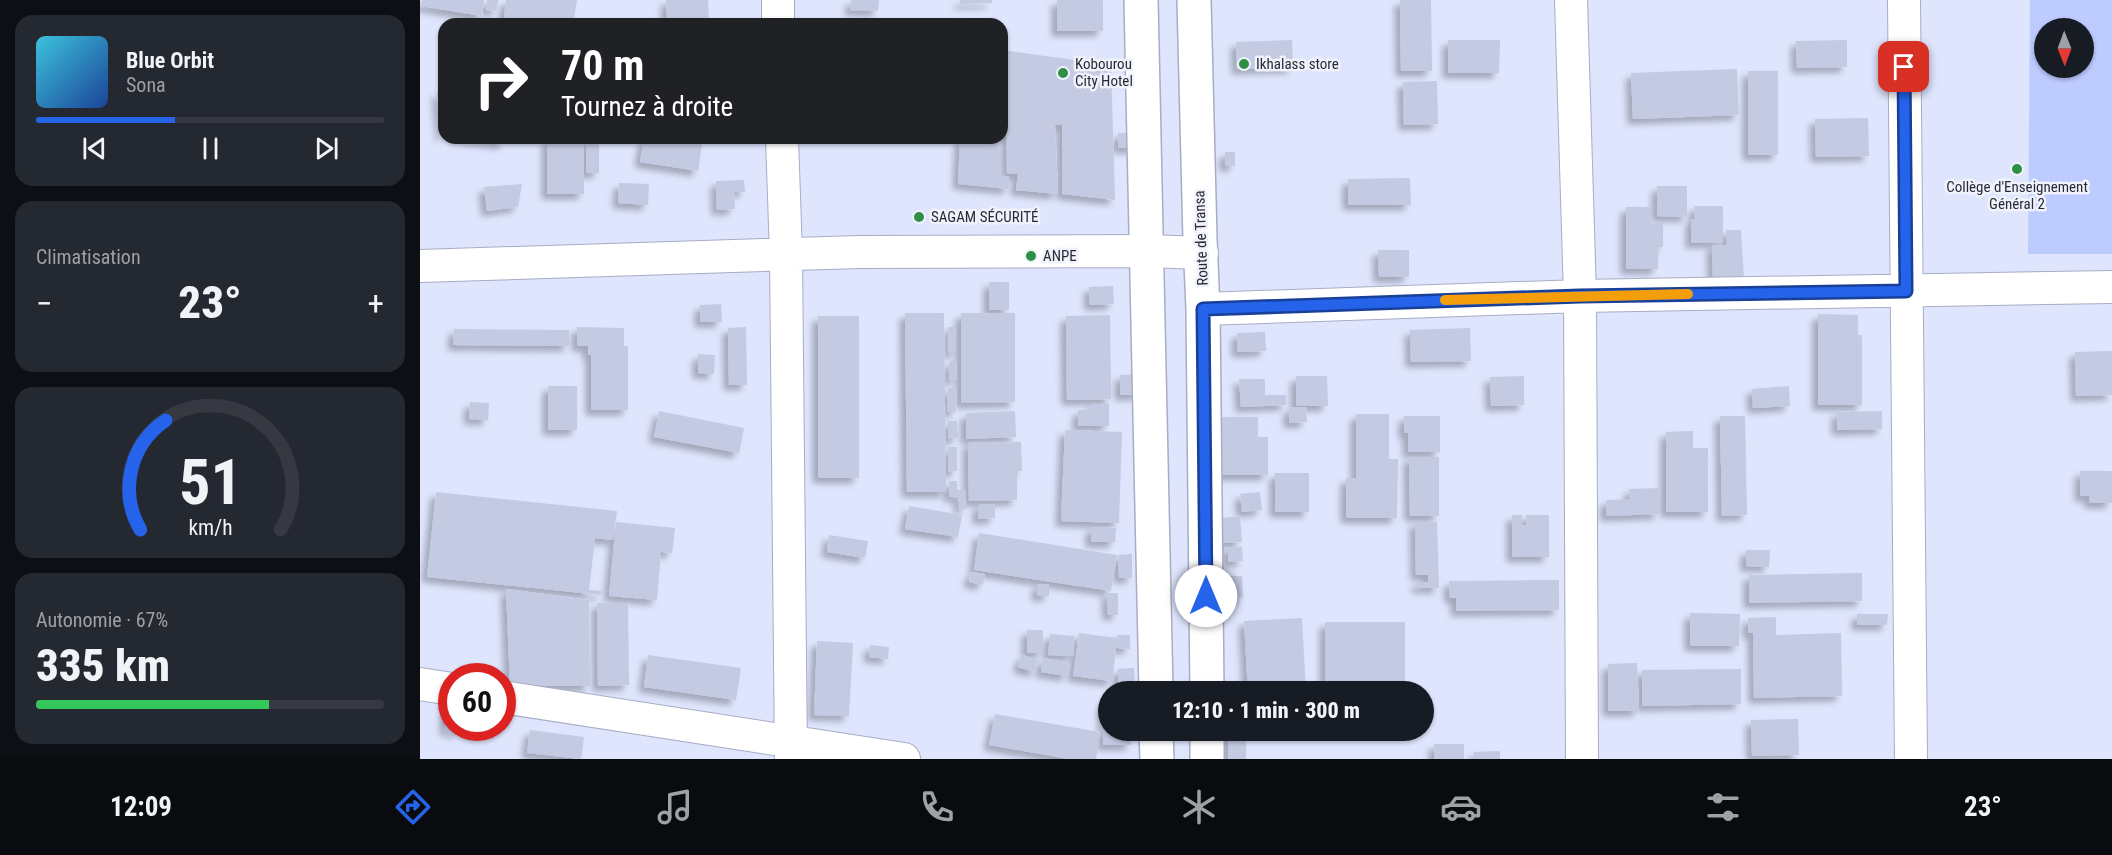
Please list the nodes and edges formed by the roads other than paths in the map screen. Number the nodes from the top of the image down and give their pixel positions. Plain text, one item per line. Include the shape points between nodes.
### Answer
1 (778, 0) edge
2 (1141, 0) edge
3 (1194, 0) edge
4 (1571, 0) edge
5 (1904, 0) edge
6 (778, 18) edge
7 (782, 144) edge
8 (1148, 251) junction
9 (1202, 253) junction
10 (786, 255) junction
11 (420, 266) edge
12 (2112, 287) edge
13 (1906, 291) junction
14 (1580, 296) junction
15 (1203, 309) junction
16 (1156, 681) edge
17 (1207, 681) edge
18 (420, 684) edge
19 (438, 687) edge
20 (516, 699) edge
21 (1156, 741) edge
22 (1207, 741) edge
23 (791, 750) edge
24 (904, 759) edge
25 (1157, 759) edge
26 (1207, 759) edge
27 (1582, 759) edge
28 (1911, 759) edge

1 - 6 street
2 - 8 main road
3 - 9 main road, Route de Transa
4 - 14 street
5 - 13 street
7 - 10 street
8 - 9 street
8 - 10 street
8 - 16 main road
9 - 15 main road, Route de Transa
10 - 11 street
10 - 23 street
12 - 13 street
13 - 14 street
13 - 28 street
14 - 15 street
14 - 27 street
15 - 17 main road, Route de Transa
18 - 19 street
20 - 23 street
21 - 25 main road
22 - 26 main road
23 - 24 street

